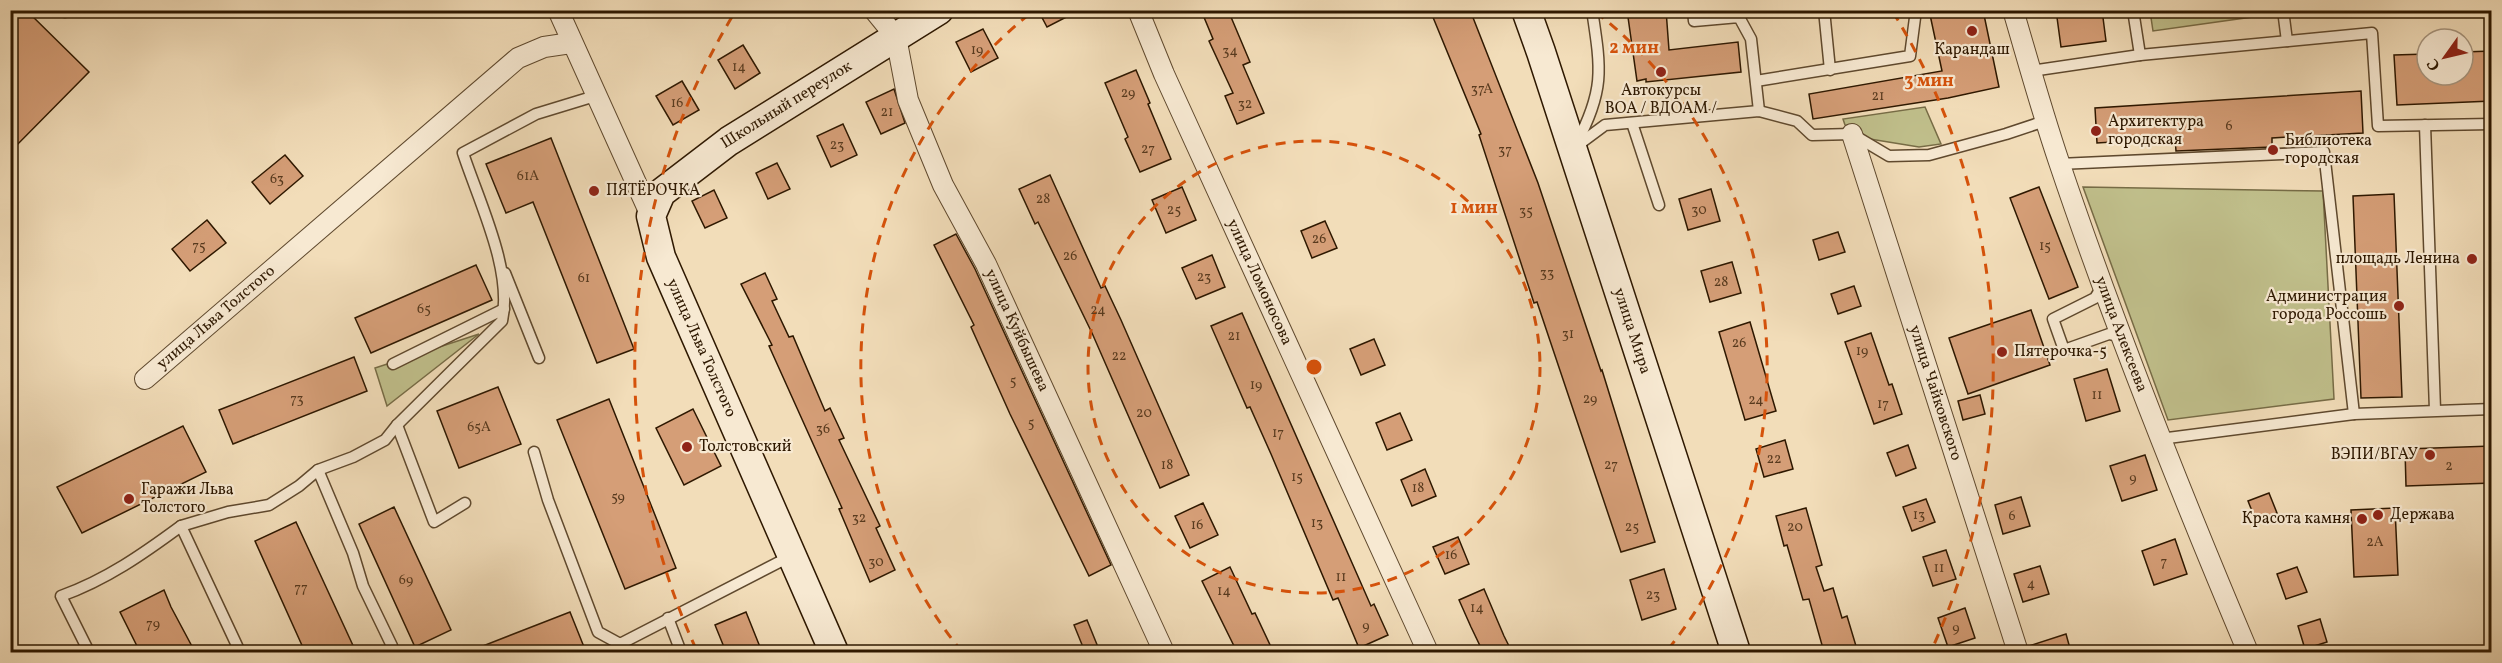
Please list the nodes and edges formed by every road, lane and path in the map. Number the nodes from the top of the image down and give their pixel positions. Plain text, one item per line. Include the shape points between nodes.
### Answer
1 (558, 10) edge
2 (874, 10) edge
3 (939, 10) edge
4 (1138, 10) edge
5 (1526, 10) edge
6 (1592, 10) edge
7 (1693, 10) edge
8 (1824, 10) edge
9 (1916, 10) edge
10 (2013, 10) edge
11 (2133, 10) edge
12 (2283, 10) edge
13 (896, 37) junction
14 (2287, 41) junction
15 (571, 43) junction
16 (2140, 55) junction
17 (1830, 70) junction
18 (2031, 72) junction
19 (1756, 81) junction
20 (595, 96) junction
21 (1759, 111) junction
22 (2045, 121) junction
23 (1632, 123) junction
24 (2492, 124) edge
25 (2425, 125) junction
26 (1852, 134) junction
27 (1572, 149) junction
28 (2059, 164) junction
29 (1659, 205) dead end
30 (651, 216) junction
31 (501, 262) junction
32 (2103, 285) junction
33 (504, 309) junction
34 (2121, 336) junction
35 (539, 358) dead end
36 (393, 364) dead end
37 (146, 379) dead end
38 (2492, 409) edge
39 (2435, 410) junction
40 (2354, 414) junction
41 (397, 425) junction
42 (2160, 439) junction
43 (534, 452) dead end
44 (318, 470) junction
45 (465, 503) dead end
46 (181, 526) junction
47 (792, 556) junction
48 (668, 618) junction
49 (393, 646) dead end
50 (89, 652) edge
51 (240, 652) edge
52 (681, 652) edge
53 (834, 652) edge
54 (1164, 652) edge
55 (1428, 652) edge
56 (1736, 652) edge
57 (2018, 652) edge
58 (2248, 652) edge

1 - 15 street, улица Льва Толстого
2 - 13 street, улица Куйбышева
3 - 13 street, Школьный переулок
4 - 55 street, улица Ломоносова
5 - 27 street, улица Мира
6 - 27 lane via 1600,55 1598,95
7 - 19 lane via 1694,21 1739,17 1750,39
8 - 17 lane
9 - 17 lane via 1910,56
10 - 18 street, улица Алексеева
11 - 16 lane
12 - 14 lane
13 - 30 street, Школьный переулок via 720,147 661,193
13 - 54 street, улица Куйбышева via 908,100 943,184 986,264
14 - 16 lane
14 - 25 lane via 2373,33 2378,126
15 - 20 street, улица Льва Толстого
15 - 37 street, улица Льва Толстого via 544,47 518,58
16 - 18 lane
17 - 19 lane
18 - 22 street, улица Алексеева
19 - 21 lane
20 - 30 street, улица Льва Толстого
20 - 31 lane via 536,114 463,153
21 - 23 lane
21 - 26 lane via 1797,121 1812,135
22 - 26 lane via 1929,155 1888,156
22 - 28 street, улица Алексеева
23 - 27 lane via 1605,125
23 - 29 lane
24 - 25 lane
25 - 39 lane
26 - 57 street, улица Чайковского
27 - 56 street, улица Мира
28 - 32 street, улица Алексеева
28 - 40 lane via 2324,152
30 - 47 street, улица Льва Толстого via 661,257
31 - 33 lane
31 - 35 lane
32 - 34 street, улица Алексеева
32 - 34 lane via 2095,298 2053,319 2064,350 2109,334
33 - 36 lane
33 - 41 lane via 502,321
34 - 42 street, улица Алексеева
38 - 39 lane
39 - 40 lane
40 - 42 lane
41 - 44 lane via 385,440
41 - 45 lane via 434,522
42 - 58 street, улица Алексеева
43 - 48 lane via 598,632 620,644
44 - 46 lane via 269,504
44 - 49 lane via 363,586
46 - 50 lane via 93,584 61,596
46 - 51 lane
47 - 48 lane
47 - 53 street, улица Льва Толстого
48 - 52 lane

